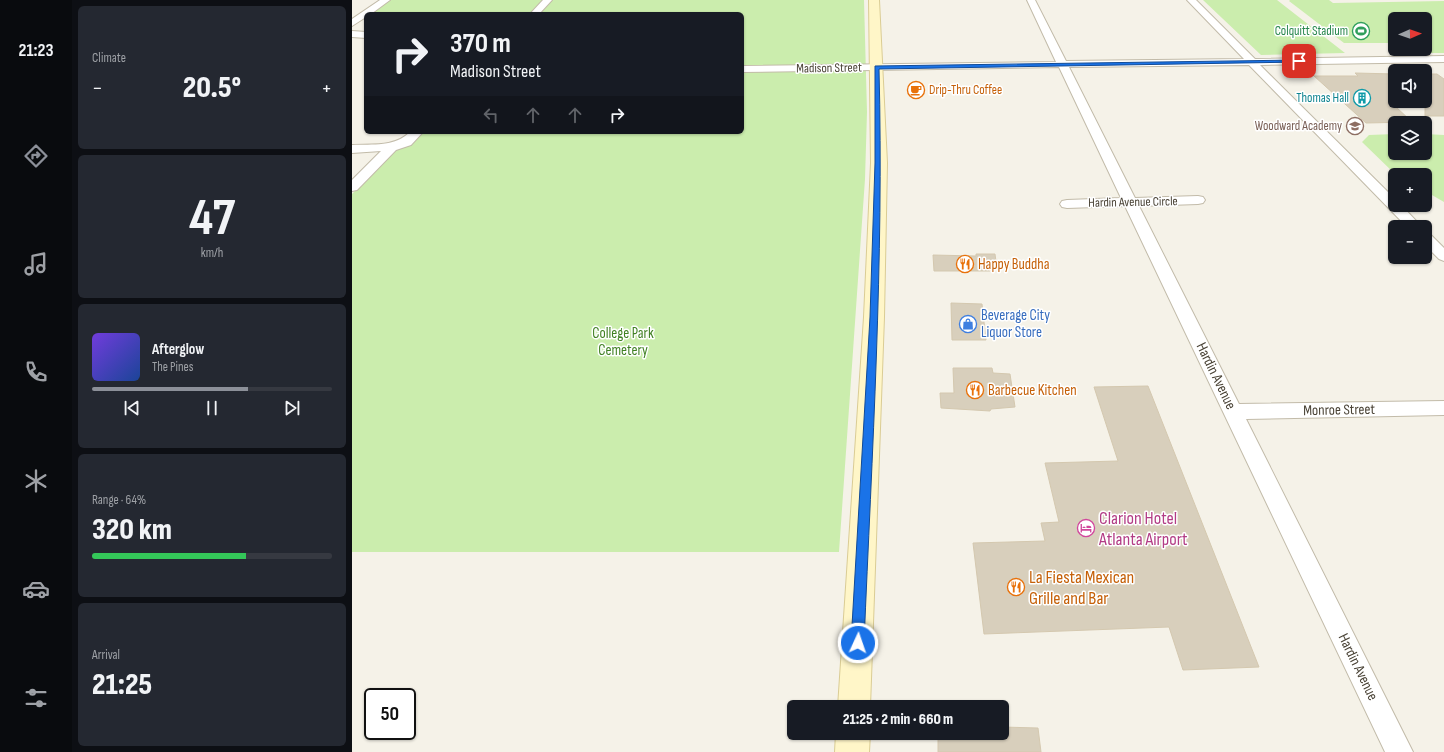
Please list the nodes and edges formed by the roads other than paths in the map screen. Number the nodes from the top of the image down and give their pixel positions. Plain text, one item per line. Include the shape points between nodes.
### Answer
1 (386, 0) edge
2 (548, 0) edge
3 (874, 0) edge
4 (1031, 0) edge
5 (1191, 0) edge
6 (368, 12) edge
7 (536, 12) edge
8 (364, 15) edge
9 (352, 23) edge
10 (352, 34) edge
11 (364, 35) edge
12 (1444, 59) edge
13 (1252, 62) junction
14 (1063, 65) junction
15 (877, 67) junction
16 (744, 69) edge
17 (415, 134) edge
18 (392, 147) junction
19 (352, 149) edge
20 (352, 187) edge
21 (1198, 200) dead end
22 (1131, 202) junction
23 (1067, 204) dead end
24 (1408, 220) edge
25 (1432, 244) edge
26 (1444, 256) edge
27 (1444, 408) edge
28 (1233, 412) junction
29 (854, 700) edge
30 (853, 740) edge
31 (852, 752) edge
32 (1399, 752) edge

1 - 6 street
2 - 7 street
3 - 15 main road
4 - 14 street, Hardin Avenue
5 - 13 street
8 - 9 street
10 - 11 street
12 - 13 street, Madison Street
13 - 14 street, Madison Street
13 - 24 street
14 - 15 street, Madison Street
14 - 22 street, Hardin Avenue
15 - 16 street, Madison Street
15 - 29 main road via 879,163 874,317
17 - 18 street via 407,142
18 - 19 street
18 - 20 street
21 - 22 street, Hardin Avenue Circle
22 - 23 street, Hardin Avenue Circle
22 - 28 street, Hardin Avenue
25 - 26 street
27 - 28 street, Monroe Street
28 - 32 street, Hardin Avenue
30 - 31 main road

